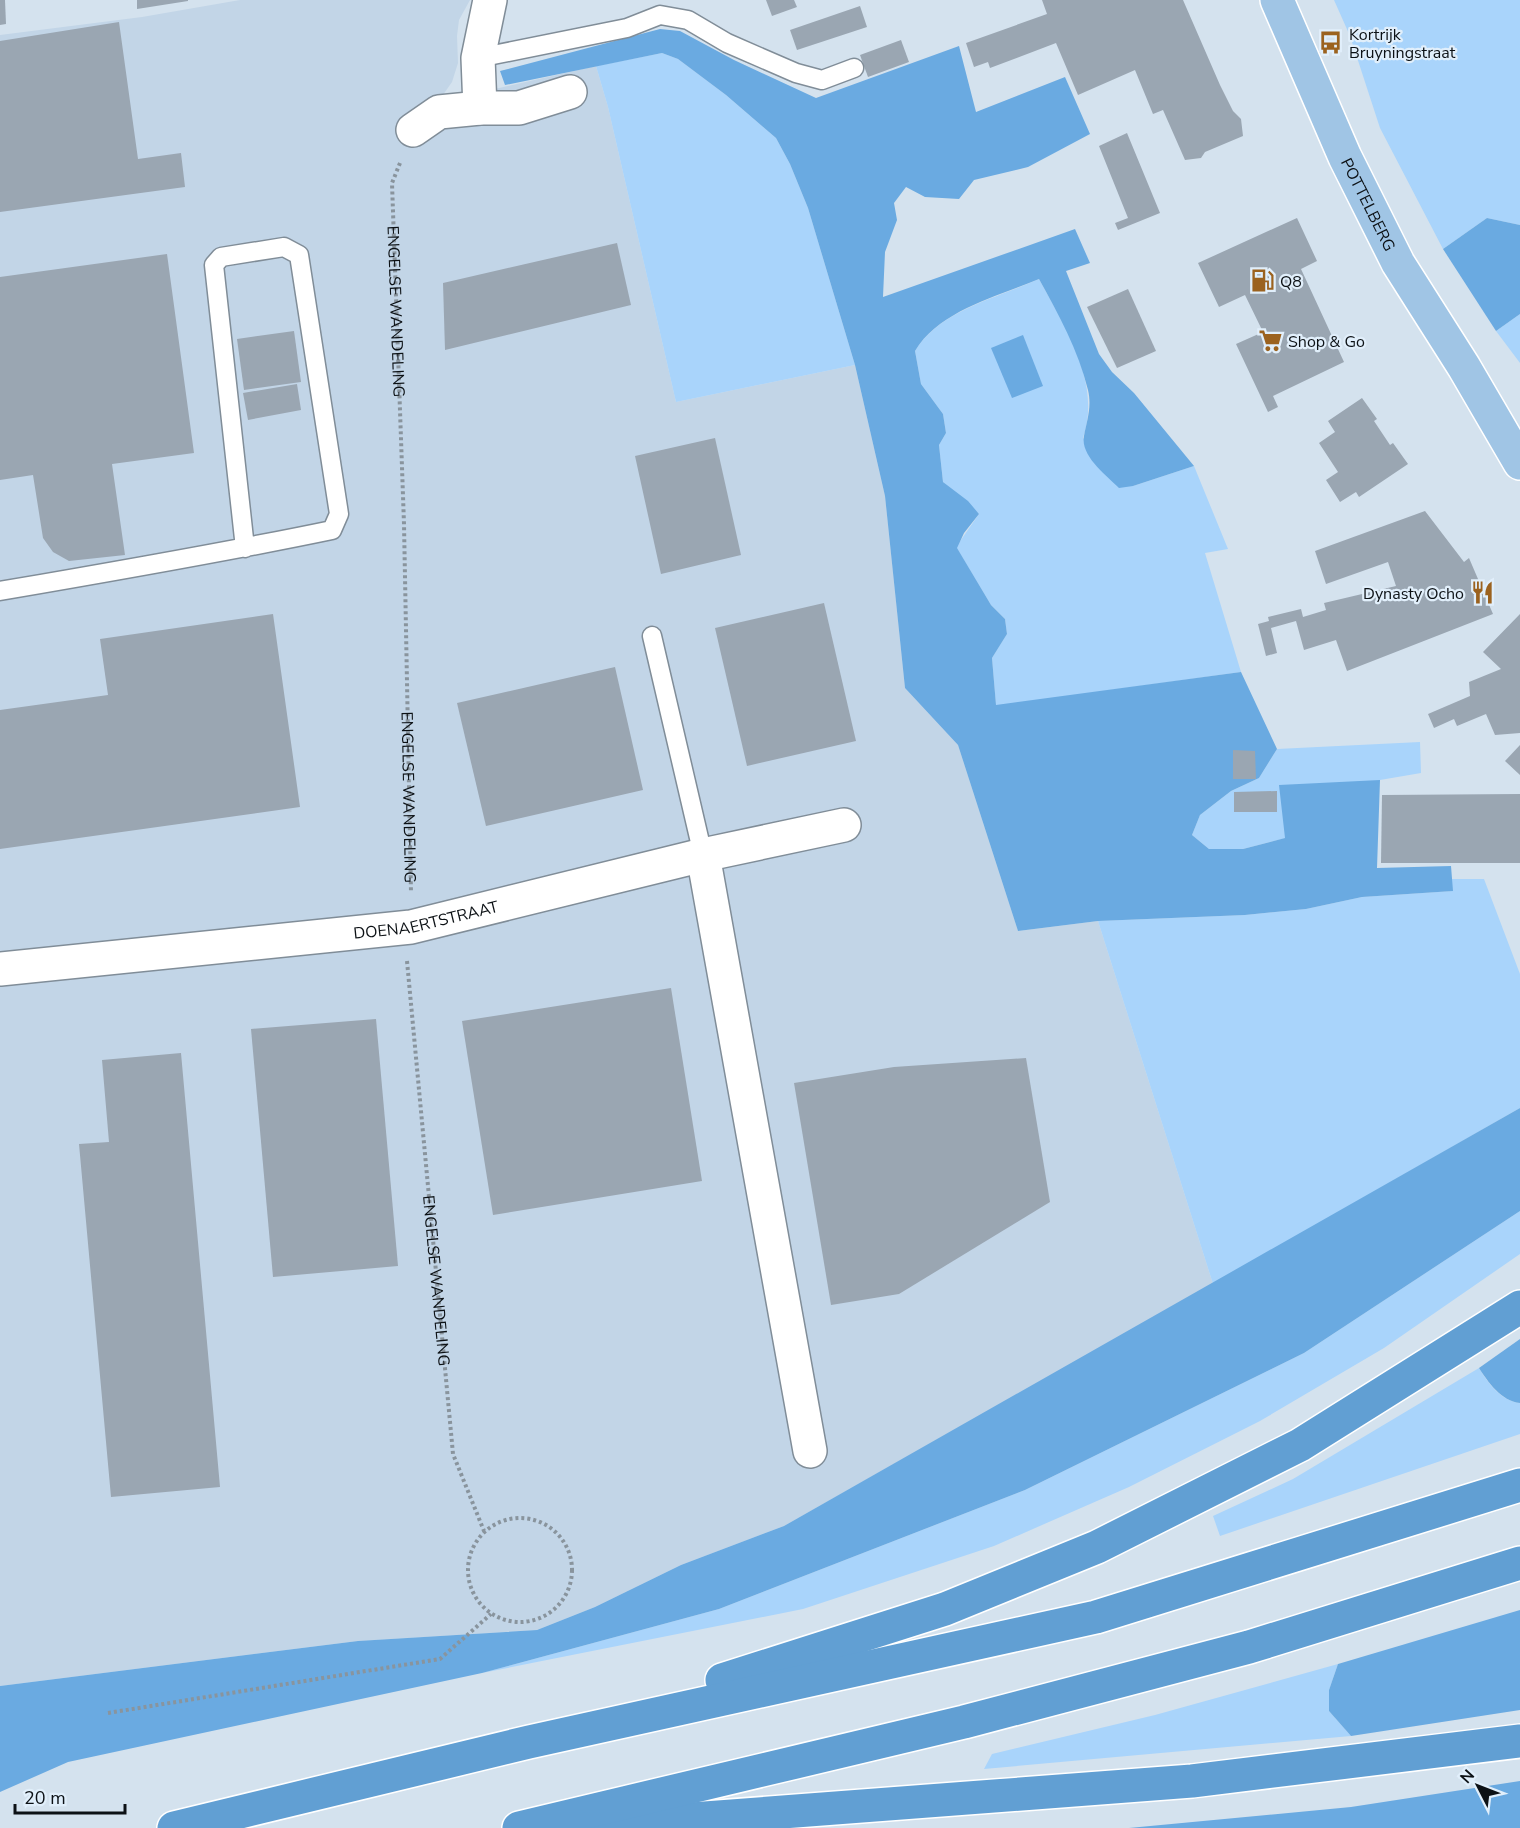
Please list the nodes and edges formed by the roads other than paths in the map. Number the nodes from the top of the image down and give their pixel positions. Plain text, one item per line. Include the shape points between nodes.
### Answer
1 (490, 0) edge
2 (1277, 0) edge
3 (478, 58) junction
4 (854, 69) dead end
5 (570, 92) dead end
6 (480, 108) junction
7 (413, 129) road end
8 (1482, 396) junction
9 (1520, 437) edge
10 (1520, 463) edge
11 (245, 548) junction
12 (0, 591) edge
13 (652, 636) dead end
14 (844, 825) dead end
15 (703, 855) junction
16 (0, 969) edge
17 (1520, 1307) edge
18 (810, 1451) dead end
19 (1520, 1485) edge
20 (1520, 1563) edge
21 (1520, 1741) edge
22 (529, 1742) junction
23 (174, 1828) edge
24 (519, 1828) edge
25 (570, 1828) edge

1 - 3 street
2 - 8 main road, POTTELBERG via 1345,157 1398,263
3 - 4 lane via 627,28 660,15 688,20 727,43 796,73 822,80
3 - 6 street
5 - 6 street via 519,108
6 - 7 street via 439,112
8 - 9 main road, POTTELBERG
8 - 10 main road, POTTELBERG
11 - 11 lane via 214,265 221,257 284,248 299,255 339,514 332,530
11 - 12 lane
13 - 15 lane
14 - 15 street, DOENAERTSTRAAT
15 - 16 street, DOENAERTSTRAAT via 411,927
15 - 18 street
17 - 22 highway via 1300,1445 1098,1547 945,1609
19 - 22 highway via 1096,1617
20 - 24 highway via 1204,1659 964,1722
21 - 25 highway via 1192,1781
22 - 23 highway

